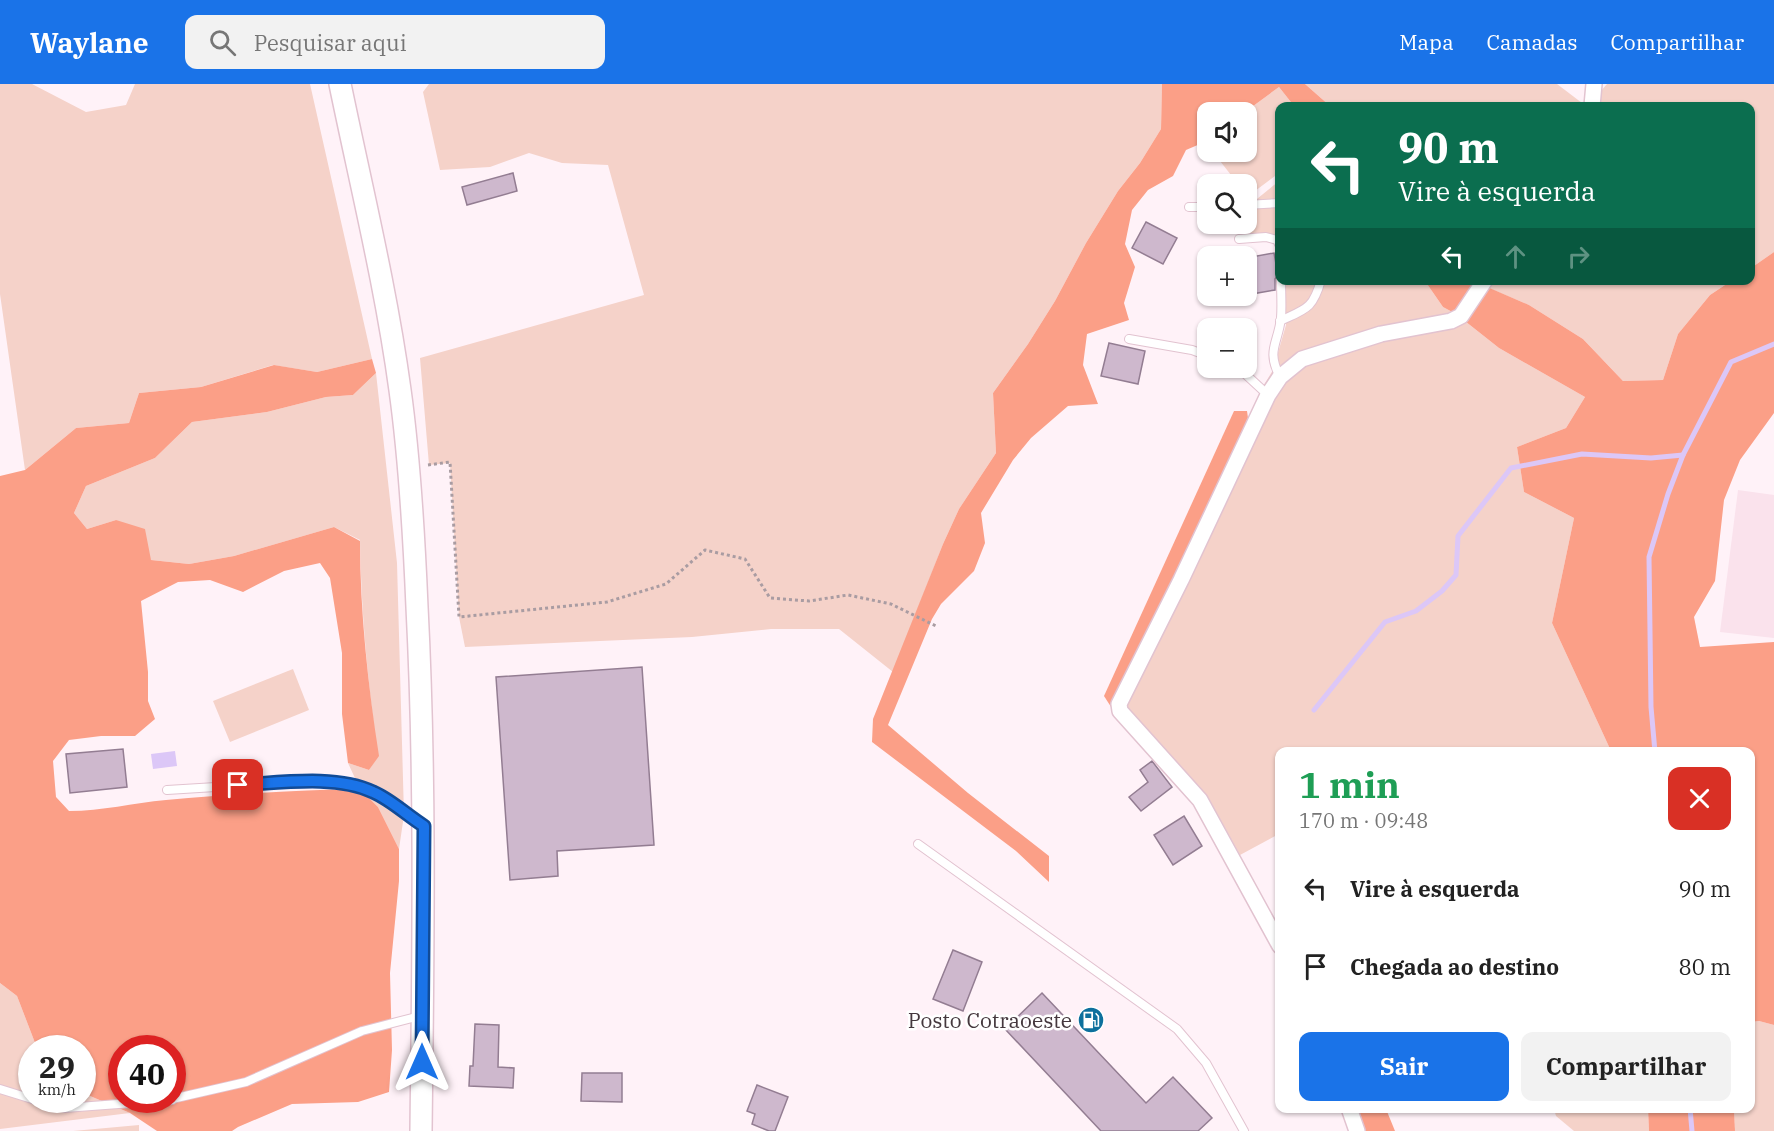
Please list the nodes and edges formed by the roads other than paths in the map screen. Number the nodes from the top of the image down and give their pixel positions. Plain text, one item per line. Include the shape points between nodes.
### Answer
1 (339, 84) edge
2 (1594, 84) edge
3 (1592, 102) edge
4 (1275, 203) edge
5 (1257, 204) edge
6 (1189, 207) dead end
7 (1197, 207) edge
8 (1239, 239) dead end
9 (1275, 239) edge
10 (1281, 285) edge
11 (1320, 285) edge
12 (1482, 285) edge
13 (1280, 321) junction
14 (1130, 339) dead end
15 (1197, 352) edge
16 (1280, 377) junction
17 (1250, 378) edge
18 (1268, 395) junction
19 (167, 790) dead end
20 (424, 826) junction
21 (918, 844) dead end
22 (1275, 937) edge
23 (422, 1015) junction
24 (0, 1089) edge
25 (18, 1094) edge
26 (186, 1096) edge
27 (1351, 1113) edge
28 (421, 1131) edge
29 (1244, 1131) edge
30 (1357, 1131) edge

1 - 20 street via 400,391 412,505 422,690
2 - 3 street
4 - 5 lane
6 - 7 lane
8 - 9 lane
10 - 13 lane
11 - 13 lane via 1316,299 1305,310
12 - 16 street via 1461,316 1451,321 1381,334 1302,359
13 - 16 lane via 1273,352
14 - 15 lane
16 - 18 street
17 - 18 lane
18 - 22 street via 1119,704 1120,711 1200,800
19 - 20 lane via 310,781 345,784 374,792
20 - 23 street
21 - 29 lane via 1177,1029 1206,1064
23 - 26 lane via 362,1031 246,1082
23 - 28 street
24 - 25 lane
27 - 30 street

